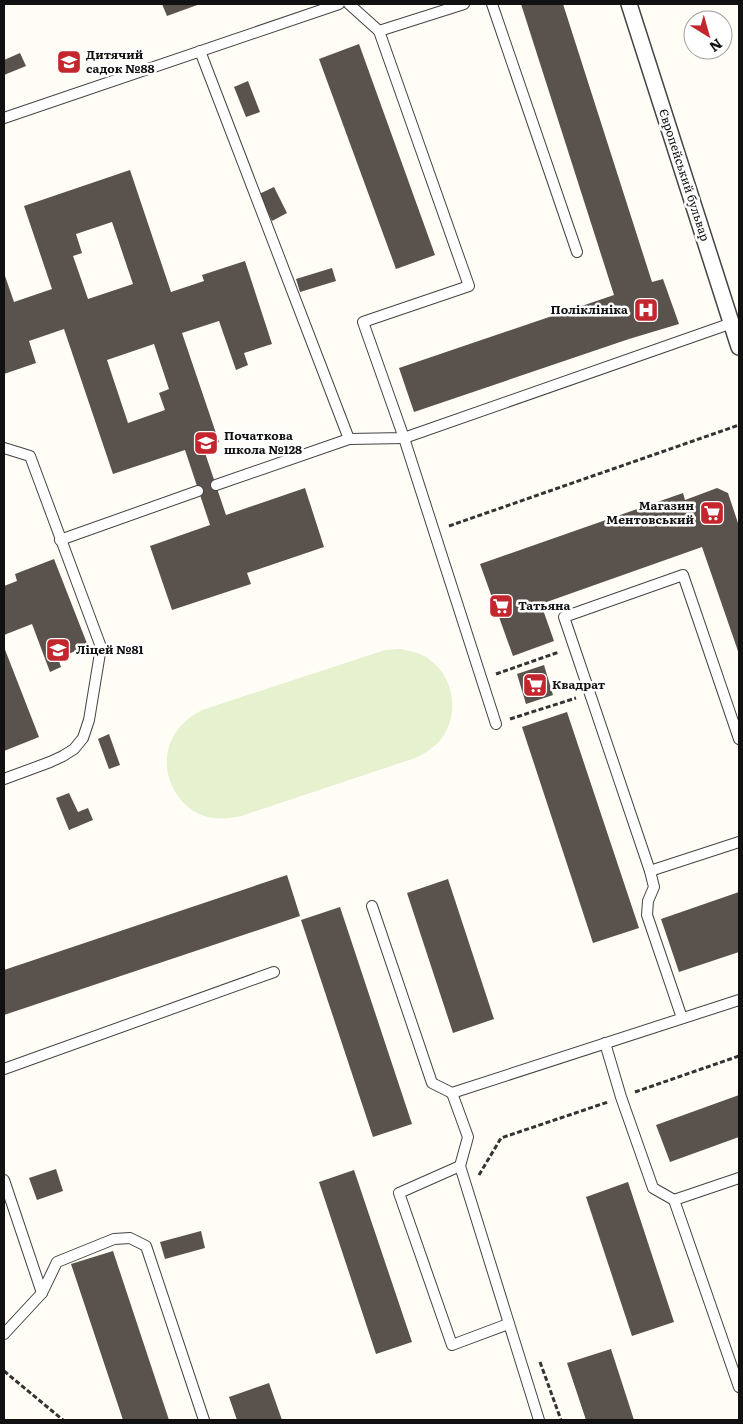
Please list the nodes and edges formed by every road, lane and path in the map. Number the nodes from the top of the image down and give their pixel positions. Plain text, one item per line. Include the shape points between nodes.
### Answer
1 (339, 4) edge
2 (350, 4) edge
3 (464, 4) edge
4 (492, 4) edge
5 (629, 4) edge
6 (379, 31) junction
7 (200, 51) junction
8 (4, 118) edge
9 (577, 252) dead end
10 (732, 323) junction
11 (739, 347) edge
12 (739, 426) edge
13 (404, 438) junction
14 (349, 439) junction
15 (4, 448) edge
16 (216, 485) dead end
17 (198, 491) dead end
18 (434, 531) junction
19 (60, 540) junction
20 (574, 647) junction
21 (482, 679) junction
22 (590, 693) junction
23 (496, 724) joint
24 (739, 739) edge
25 (4, 778) edge
26 (739, 842) edge
27 (650, 871) junction
28 (372, 906) dead end
29 (274, 972) dead end
30 (739, 1000) edge
31 (682, 1018) junction
32 (605, 1043) junction
33 (739, 1056) edge
34 (4, 1070) edge
35 (452, 1093) junction
36 (621, 1097) junction
37 (460, 1166) junction
38 (739, 1178) edge
39 (4, 1180) edge
40 (475, 1182) dead end
41 (674, 1200) junction
42 (42, 1292) junction
43 (508, 1324) junction
44 (4, 1334) edge
45 (538, 1356) dead end
46 (4, 1370) edge
47 (739, 1387) edge
48 (64, 1420) edge
49 (204, 1420) edge
50 (540, 1420) edge
51 (561, 1420) edge

1 - 7 lane
2 - 6 lane
3 - 6 lane
4 - 9 lane
5 - 10 street, Європейський бульвар
6 - 13 lane via 469,286 363,322
7 - 8 lane
7 - 14 lane
10 - 11 street, Європейський бульвар
10 - 13 lane
12 - 18 path
13 - 14 lane
13 - 18 lane
14 - 16 lane
15 - 19 lane via 30,456
17 - 19 lane
18 - 21 lane
19 - 25 lane via 101,647 89,720 83,738 74,749 50,762
20 - 21 path
20 - 22 lane
20 - 24 lane via 564,617 683,575
21 - 23 lane
22 - 23 path
22 - 27 lane
26 - 27 lane
27 - 31 lane via 654,887 647,915
28 - 35 lane via 432,1083
29 - 34 lane
30 - 31 lane
31 - 32 lane
32 - 35 lane
32 - 36 lane
33 - 36 path
35 - 37 lane via 468,1137
36 - 40 path via 501,1138
36 - 41 lane via 653,1188
37 - 43 lane
37 - 43 lane via 399,1193 452,1345
38 - 41 lane
39 - 42 lane
41 - 47 lane
42 - 44 lane
42 - 49 lane via 57,1262 114,1239 130,1238 146,1246
43 - 50 lane
45 - 51 path
46 - 48 path

